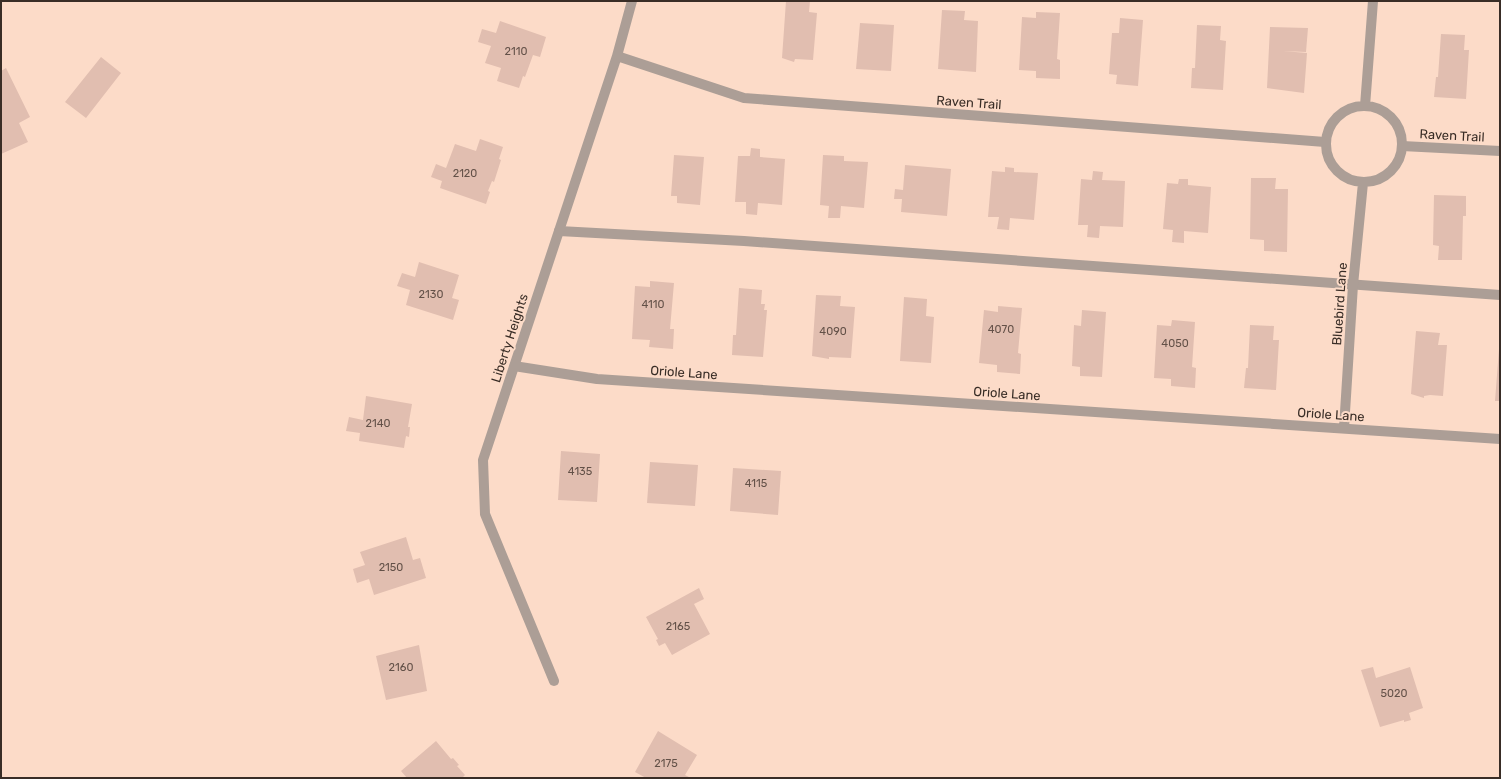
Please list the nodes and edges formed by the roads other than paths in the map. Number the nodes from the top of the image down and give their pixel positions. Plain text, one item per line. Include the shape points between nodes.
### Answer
1 (632, 1) edge
2 (1373, 1) edge
3 (617, 56) junction
4 (1365, 106) junction
5 (1325, 142) junction
6 (1402, 146) junction
7 (1500, 151) edge
8 (1363, 183) junction
9 (559, 231) junction
10 (1353, 286) junction
11 (1500, 295) edge
12 (514, 366) junction
13 (1344, 428) junction
14 (1500, 440) edge
15 (554, 681) dead end

1 - 3 street, Liberty Heights
2 - 4 street
3 - 5 street, Raven Trail via 744,98
3 - 9 street, Liberty Heights
4 - 5 street via 1353,107 1342,112 1328,130
4 - 6 street via 1377,108 1396,123 1401,134
5 - 8 street via 1331,166 1350,181
6 - 7 street, Raven Trail
6 - 8 street via 1400,158 1394,168 1375,181
8 - 10 street, Bluebird Lane
9 - 10 street via 744,241
9 - 12 street, Liberty Heights
10 - 11 street
10 - 13 street, Bluebird Lane
12 - 13 street, Oriole Lane via 597,379
12 - 15 street, Liberty Heights via 483,460 485,514
13 - 14 street, Oriole Lane

